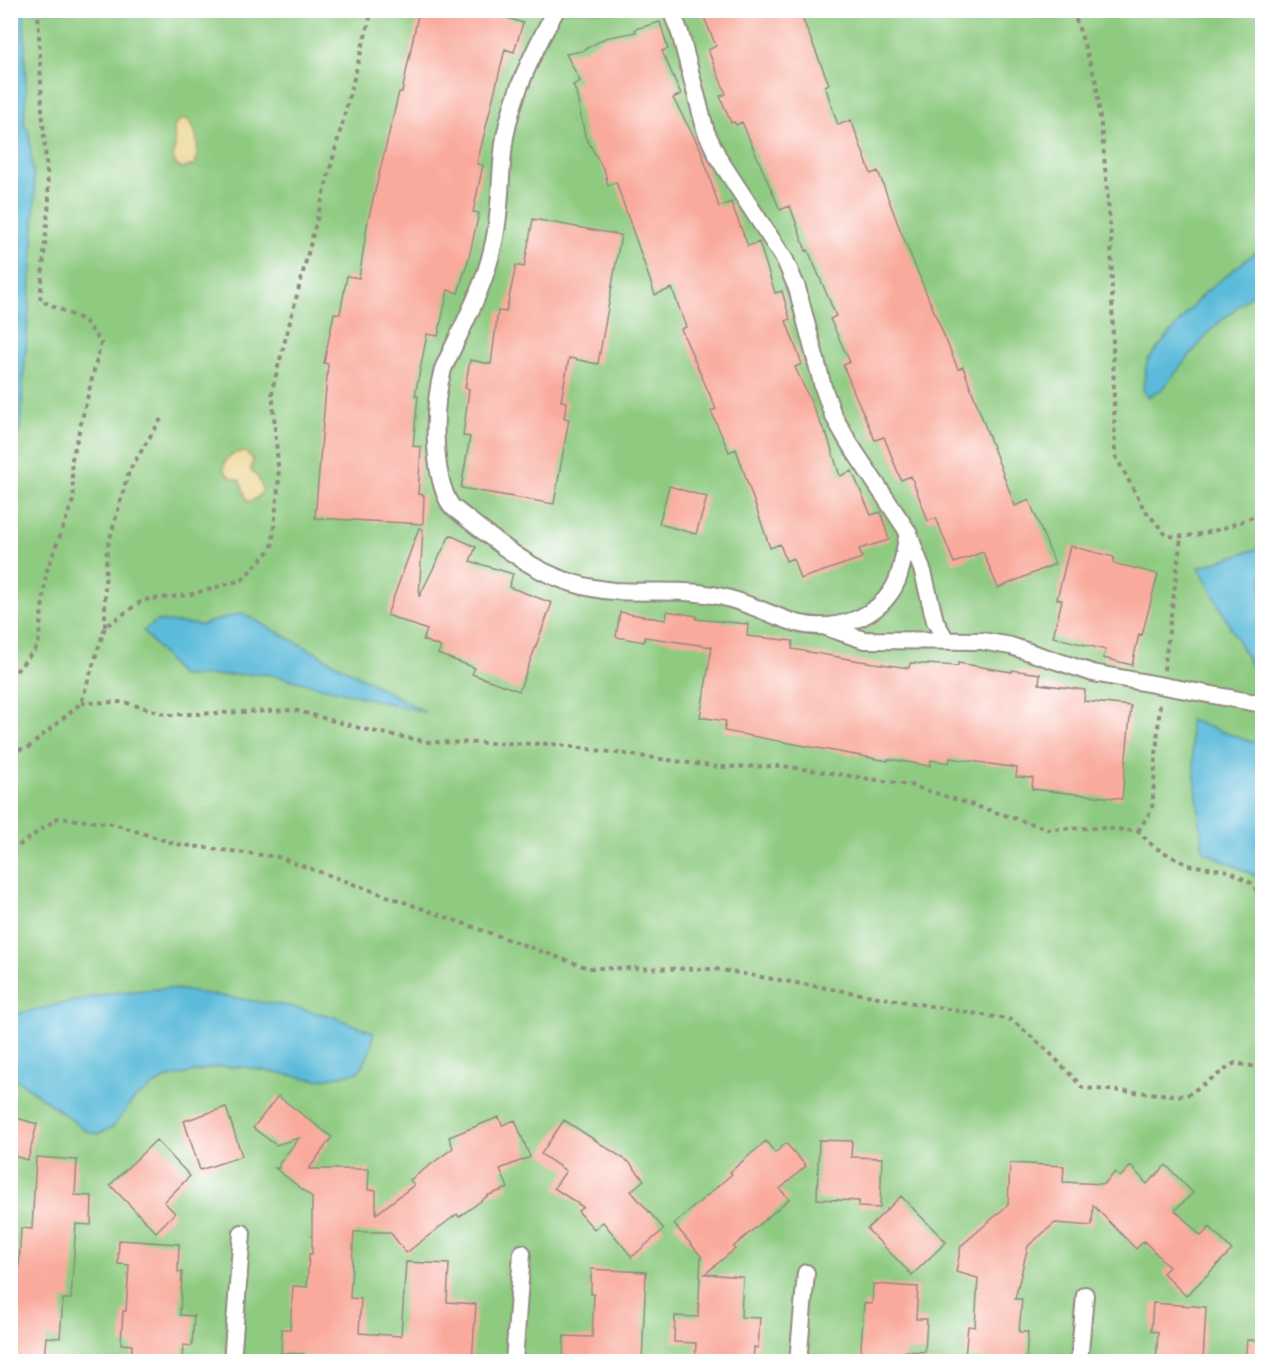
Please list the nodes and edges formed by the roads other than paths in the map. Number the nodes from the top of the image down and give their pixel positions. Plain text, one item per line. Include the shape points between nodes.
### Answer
1 (556, 10) edge
2 (671, 10) edge
3 (908, 532) junction
4 (822, 626) junction
5 (946, 640) junction
6 (1263, 704) edge
7 (242, 1233) dead end
8 (522, 1253) dead end
9 (806, 1273) dead end
10 (1085, 1295) dead end
11 (232, 1362) edge
12 (514, 1362) edge
13 (798, 1362) edge
14 (1079, 1362) edge

1 - 4 street via 511,110 491,255 439,384 436,417 443,493 451,506 522,561 555,578 614,591 690,591 720,596 798,623
2 - 3 street via 706,132 718,159 785,260 797,288 833,415
3 - 4 street via 896,582 879,606 847,623
3 - 5 street via 935,621
4 - 5 street via 864,640
5 - 6 street via 1011,646 1094,673
7 - 11 street
8 - 12 street
9 - 13 street
10 - 14 street

